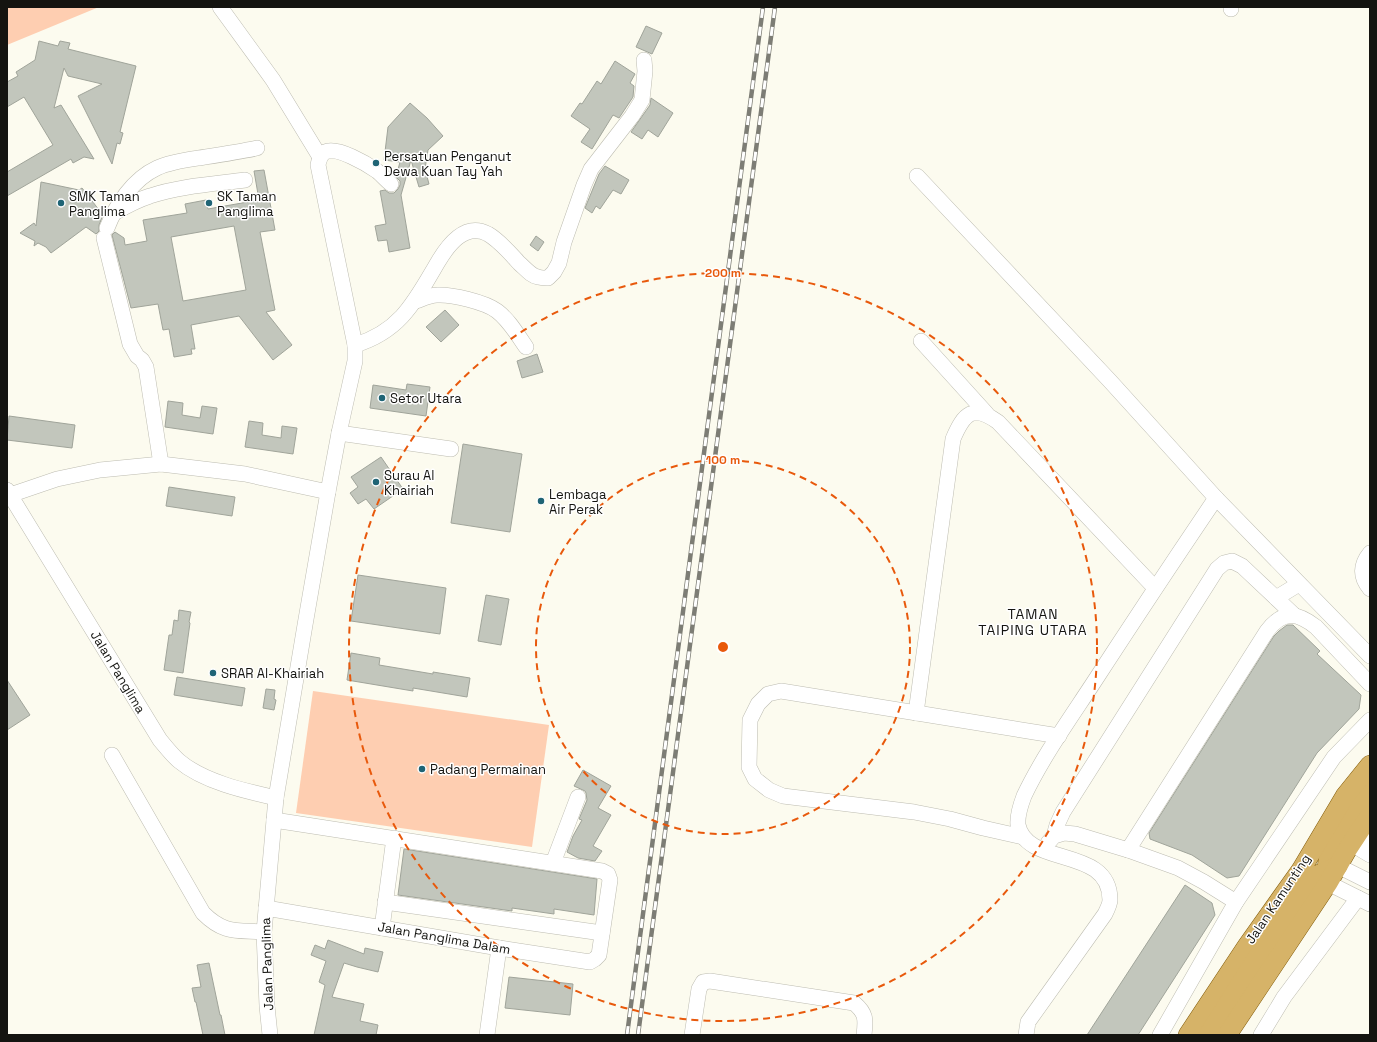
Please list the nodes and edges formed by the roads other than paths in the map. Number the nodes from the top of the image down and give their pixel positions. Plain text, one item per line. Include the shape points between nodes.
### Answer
1 (220, 7) edge
2 (644, 60) dead end
3 (257, 148) dead end
4 (320, 157) junction
5 (917, 176) dead end
6 (245, 180) dead end
7 (391, 184) dead end
8 (113, 213) junction
9 (416, 301) junction
10 (921, 341) dead end
11 (355, 345) junction
12 (526, 347) dead end
13 (987, 414) junction
14 (339, 433) junction
15 (451, 449) dead end
16 (161, 464) junction
17 (8, 492) edge
18 (328, 492) junction
19 (1216, 498) junction
20 (1370, 553) edge
21 (1299, 584) junction
22 (1155, 588) junction
23 (1370, 589) edge
24 (1276, 598) junction
25 (1294, 615) junction
26 (1370, 656) edge
27 (1370, 684) edge
28 (916, 713) junction
29 (1370, 720) edge
30 (1059, 736) junction
31 (112, 755) dead end
32 (1370, 765) edge
33 (1370, 790) edge
34 (578, 797) dead end
35 (276, 798) junction
36 (1370, 815) edge
37 (274, 820) junction
38 (1054, 836) junction
39 (1023, 837) junction
40 (394, 838) junction
41 (1370, 838) edge
42 (1042, 850) junction
43 (1128, 850) junction
44 (1370, 855) edge
45 (553, 863) junction
46 (1331, 873) junction
47 (1370, 882) edge
48 (1364, 901) edge
49 (385, 902) junction
50 (1236, 902) junction
51 (266, 908) junction
52 (382, 928) junction
53 (264, 932) junction
54 (602, 933) junction
55 (499, 948) junction
56 (270, 1035) edge
57 (487, 1035) edge
58 (692, 1035) edge
59 (864, 1035) edge
60 (1026, 1035) edge
61 (1160, 1035) edge
62 (1188, 1035) edge
63 (1208, 1035) edge
64 (1227, 1035) edge
65 (1261, 1035) edge

1 - 4 street via 273,80
2 - 9 street via 646,71 642,100 591,169 554,272 548,278 530,273 501,244 487,234 474,231 452,241
3 - 8 street via 157,168 143,177 122,198
4 - 7 street via 332,150 341,152 379,172
4 - 11 street, Jalan Panglima via 318,165
5 - 19 street via 1110,380
6 - 8 street via 170,190 137,201
8 - 16 street via 106,233 130,344 146,367
9 - 11 street via 382,334
9 - 12 street via 435,295 445,295 481,303 496,310 512,325
10 - 13 street
11 - 14 street, Jalan Panglima via 355,361
13 - 22 street via 998,422
13 - 28 street via 975,412 965,417 953,439
14 - 15 street
14 - 18 street, Jalan Panglima
16 - 17 street via 100,470
16 - 18 street via 245,474
17 - 35 street, Jalan Panglima via 160,740 179,761 206,777
18 - 35 street, Jalan Panglima
19 - 21 street
19 - 22 street
20 - 23 street via 1365,559 1362,573
21 - 24 street
21 - 26 street
22 - 30 street
24 - 25 street
24 - 38 street via 1242,566 1232,561 1217,569 1063,812
25 - 27 street via 1316,627
25 - 43 street via 1277,620 1267,631
28 - 30 street
28 - 39 street via 781,691 768,694 758,704 750,720 749,767 755,779 769,790 783,796 914,812
29 - 50 street via 1334,757
30 - 39 street via 1023,798 1018,824
31 - 53 street via 203,913 213,923 228,930
32 - 62 main road, Jalan Kamunting via 1345,796 1301,870
33 - 46 main road via 1335,841 1330,854
34 - 45 street
35 - 37 street, Jalan Panglima
36 - 46 main road
37 - 40 street
37 - 51 street, Jalan Panglima
38 - 42 street
38 - 43 street via 1064,833 1075,834
39 - 42 street
40 - 45 street
40 - 49 street
41 - 44 street via 1360,849
42 - 60 street via 1093,868 1108,888 1110,901 1105,914 1028,1022
43 - 50 street via 1178,868
45 - 54 street, Jalan Panglima Dalam via 602,870 608,874 610,880
46 - 47 street
46 - 48 street
46 - 63 main road via 1315,876 1267,942
46 - 64 main road
48 - 65 street via 1284,997
49 - 52 street
49 - 54 street
50 - 61 street
51 - 52 street, Jalan Panglima Dalam
51 - 53 street, Jalan Panglima
52 - 55 street, Jalan Panglima Dalam
53 - 56 street, Jalan Panglima
54 - 55 street, Jalan Panglima Dalam via 599,955 590,962
55 - 57 street
58 - 59 street via 699,989 703,982 710,981 854,1003 862,1010 866,1021

